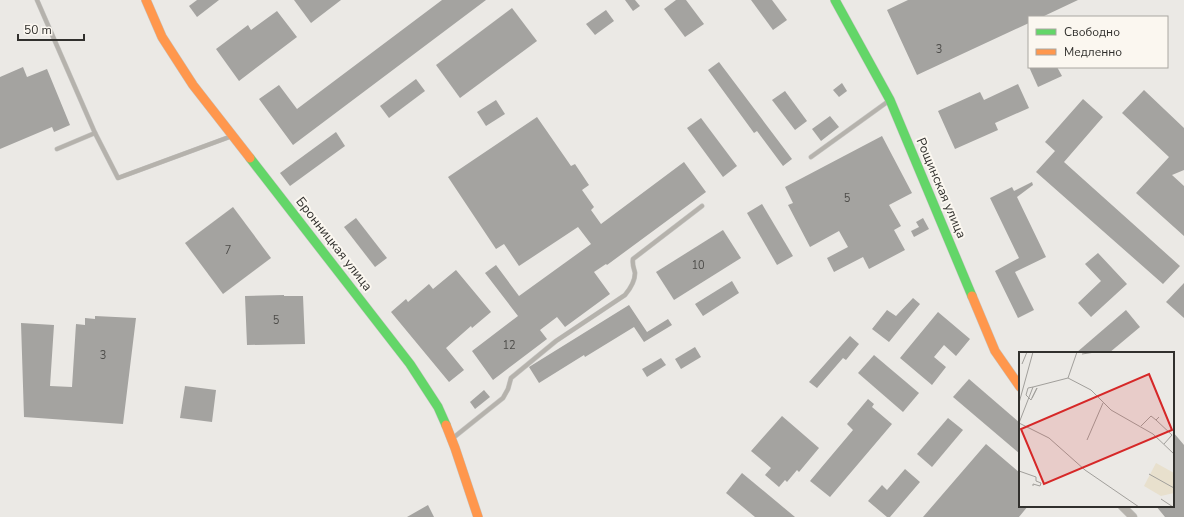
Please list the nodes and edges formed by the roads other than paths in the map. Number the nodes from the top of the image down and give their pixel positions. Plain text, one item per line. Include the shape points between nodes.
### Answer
1 (37, 0) edge
2 (146, 0) edge
3 (835, 0) edge
4 (890, 100) junction
5 (94, 133) junction
6 (233, 136) junction
7 (57, 149) dead end
8 (811, 157) dead end
9 (702, 206) dead end
10 (1019, 386) edge
11 (452, 439) junction
12 (1123, 507) edge
13 (478, 517) edge
14 (1133, 517) edge

1 - 5 lane
2 - 6 street, Бронницкая улица via 162,37 193,85
3 - 4 street, Рощинская улица
4 - 8 lane
4 - 10 street, Рощинская улица via 995,351
5 - 6 lane via 118,178
5 - 7 lane
6 - 11 street, Бронницкая улица via 410,364 438,407
9 - 11 lane via 633,259 635,273 625,295 556,341 511,378 503,398
11 - 13 street, Бронницкая улица
12 - 14 street

